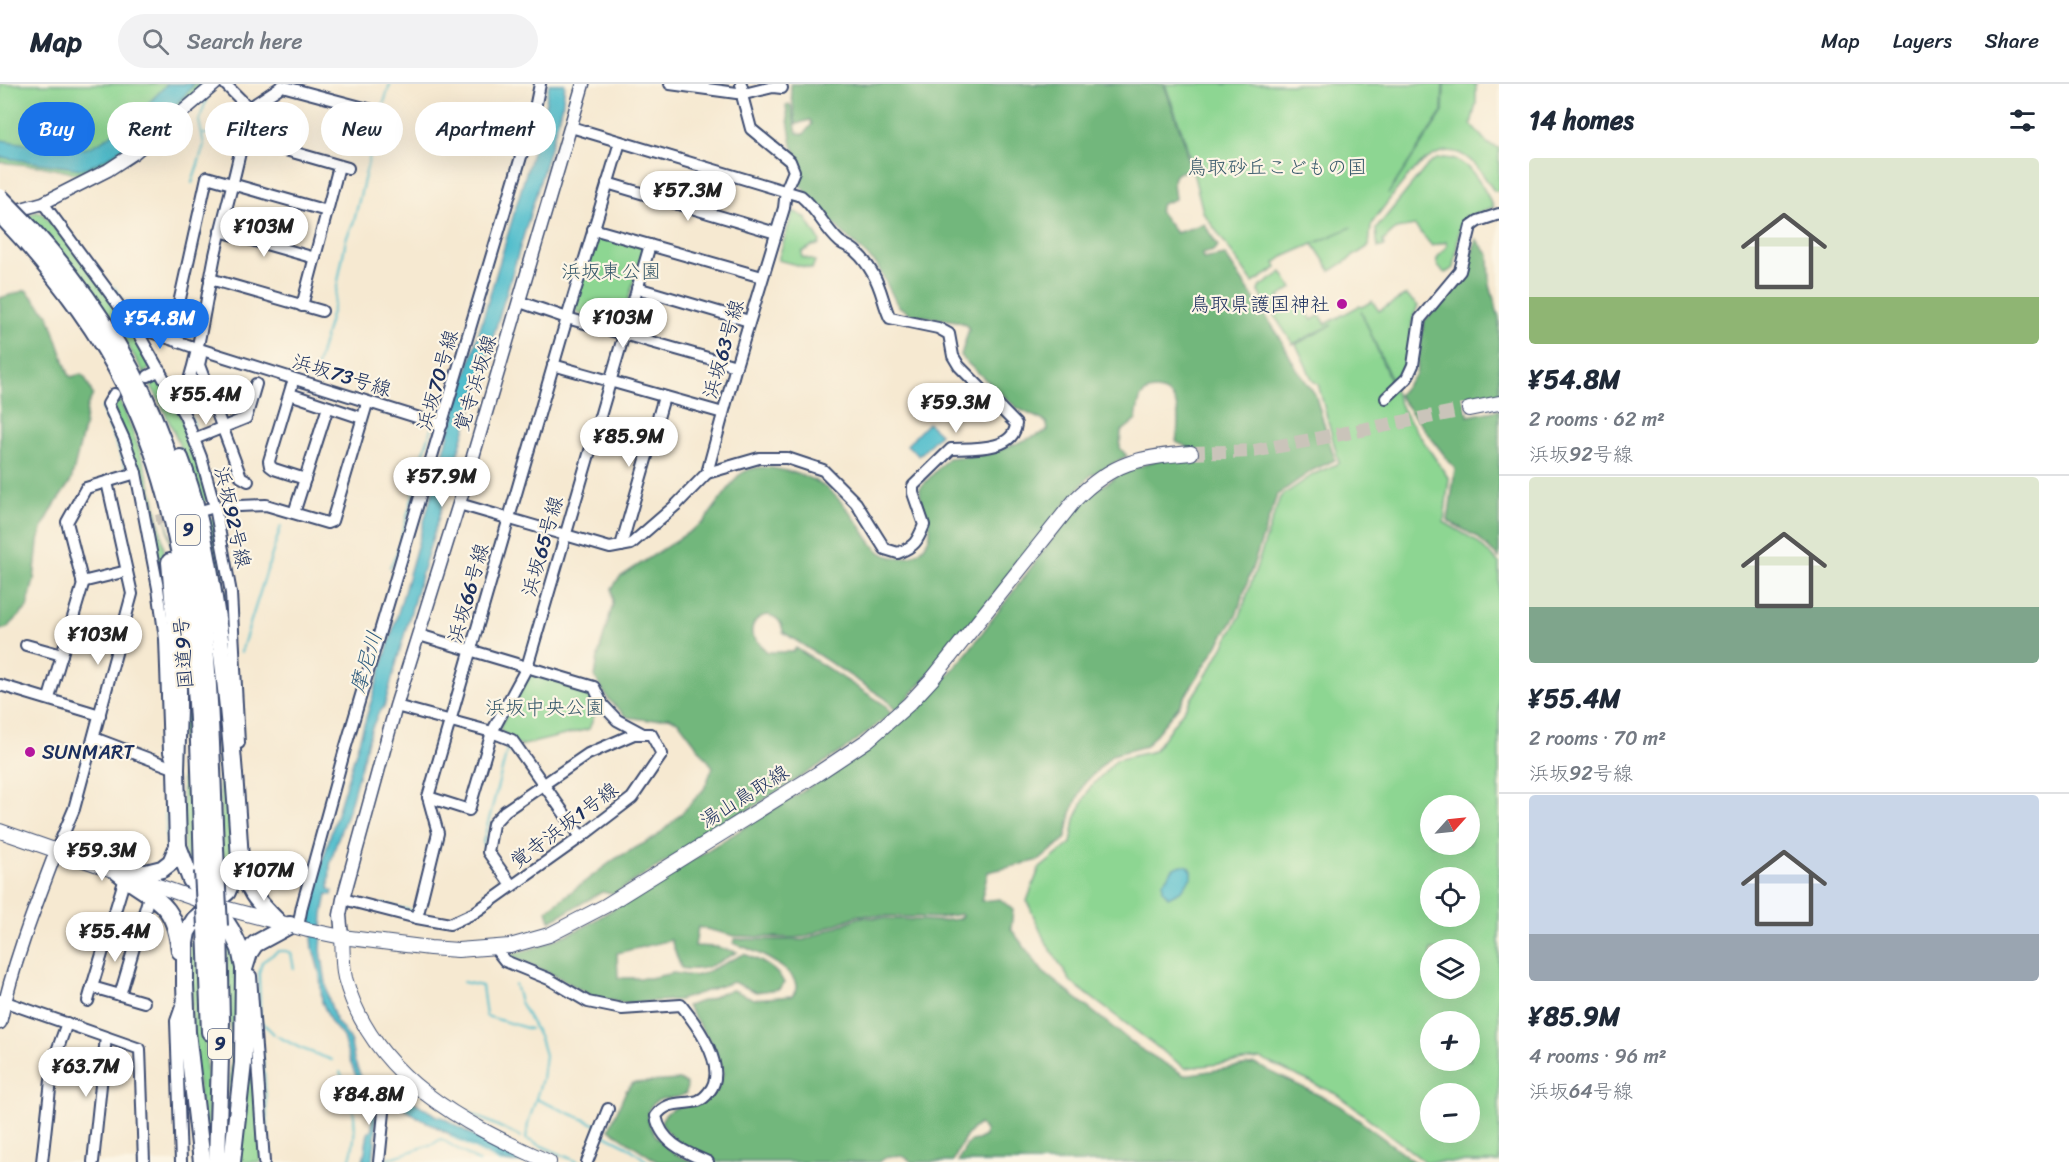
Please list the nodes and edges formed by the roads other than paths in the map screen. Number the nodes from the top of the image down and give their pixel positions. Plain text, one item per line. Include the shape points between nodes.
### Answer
1 (215, 84) edge
2 (225, 84) edge
3 (540, 84) edge
4 (583, 84) edge
5 (670, 84) edge
6 (782, 88) dead end
7 (743, 89) edge
8 (243, 102) edge
9 (258, 102) edge
10 (340, 102) edge
11 (571, 127) junction
12 (620, 142) junction
13 (239, 156) edge
14 (306, 156) edge
15 (607, 183) junction
16 (232, 184) junction
17 (786, 190) junction
18 (0, 197) edge
19 (43, 203) junction
20 (327, 211) junction
21 (0, 214) edge
22 (1499, 214) edge
23 (593, 229) junction
24 (220, 231) junction
25 (776, 233) junction
26 (27, 235) junction
27 (650, 245) junction
28 (315, 258) junction
29 (762, 278) junction
30 (210, 279) junction
31 (637, 288) junction
32 (520, 302) junction
33 (302, 306) junction
34 (322, 312) dead end
35 (567, 318) junction
36 (749, 321) junction
37 (134, 326) junction
38 (623, 334) junction
39 (107, 338) junction
40 (171, 339) junction
41 (198, 352) junction
42 (553, 365) junction
43 (736, 366) junction
44 (160, 370) junction
45 (148, 376) dead end
46 (609, 380) junction
47 (256, 384) dead end
48 (114, 394) dead end
49 (664, 397) junction
50 (1386, 398) dead end
51 (1499, 403) edge
52 (180, 406) junction
53 (328, 406) junction
54 (366, 406) dead end
55 (1469, 409) tunnel mouth
56 (723, 413) junction
57 (362, 418) junction
58 (442, 426) junction
59 (222, 428) junction
60 (194, 440) junction
61 (1191, 453) tunnel mouth
62 (136, 473) junction
63 (707, 473) junction
64 (305, 479) junction
65 (248, 481) dead end
66 (106, 482) junction
67 (459, 504) junction
68 (210, 509) junction
69 (294, 513) junction
70 (509, 519) junction
71 (563, 536) junction
72 (621, 546) junction
73 (127, 571) junction
74 (82, 582) junction
75 (419, 635) junction
76 (26, 645) dead end
77 (471, 651) junction
78 (62, 655) junction
79 (526, 667) junction
80 (0, 685) edge
81 (49, 698) junction
82 (396, 706) junction
83 (100, 715) junction
84 (450, 721) junction
85 (492, 732) junction
86 (643, 734) junction
87 (94, 738) junction
88 (176, 769) junction
89 (234, 777) junction
90 (543, 785) junction
91 (428, 797) junction
92 (0, 831) edge
93 (581, 837) junction
94 (178, 846) junction
95 (57, 849) junction
96 (240, 859) junction
97 (121, 875) junction
98 (512, 886) junction
99 (150, 893) junction
100 (343, 899) junction
101 (213, 905) junction
102 (417, 918) junction
103 (294, 926) junction
104 (342, 937) junction
105 (494, 947) junction
106 (244, 969) junction
107 (92, 987) junction
108 (185, 992) junction
109 (120, 995) junction
110 (2, 1000) edge
111 (88, 1001) dead end
112 (144, 1002) dead end
113 (0, 1023) edge
114 (66, 1023) junction
115 (106, 1037) junction
116 (402, 1079) junction
117 (608, 1109) dead end
118 (42, 1162) edge
119 (93, 1162) edge
120 (144, 1162) edge
121 (181, 1162) edge
122 (202, 1162) edge
123 (217, 1162) edge
124 (232, 1162) edge
125 (264, 1162) edge
126 (379, 1162) edge
127 (549, 1162) edge
128 (587, 1162) edge
129 (708, 1162) edge

1 - 19 street via 134,153
2 - 8 street
3 - 58 street, 浜坂70号線
4 - 11 street, 覚寺浜坂線
5 - 7 street
6 - 7 street
7 - 17 street, 浜坂63号線 via 751,129 790,161 794,171
9 - 10 street via 282,86
11 - 12 street
11 - 32 street, 覚寺浜坂線
12 - 15 street, 浜坂66号線
12 - 17 street
13 - 16 street
14 - 20 street via 344,167
15 - 23 street, 浜坂66号線
15 - 25 street
16 - 20 street
16 - 24 street
16 - 40 street via 207,177
17 - 25 street, 浜坂63号線
17 - 63 street via 812,205 840,242 856,251 873,275 890,318 949,334 959,366 1008,414 1016,424 1015,430 993,447 951,449 913,486 924,525 913,547 898,553 885,549 856,503 823,470 787,458 759,458
18 - 26 highway, 国道9号 / 9, bridge
19 - 21 street
19 - 37 street, 浜坂92号線
20 - 28 street
21 - 26 highway, 国道9号 / 9, bridge
22 - 50 street via 1471,226 1460,270 1420,319 1413,365 1407,378
23 - 27 street
23 - 35 street, 浜坂66号線
24 - 28 street
24 - 30 street
25 - 29 street, 浜坂63号線
26 - 39 highway, 国道9号 / 9 via 79,285
27 - 29 street
27 - 31 street, 浜坂65号線
28 - 33 street
29 - 36 street, 浜坂63号線
30 - 33 street
30 - 41 street
31 - 36 street
31 - 38 street, 浜坂65号線
32 - 35 street
32 - 67 street, 覚寺浜坂線
33 - 34 street
35 - 38 street
35 - 42 street, 浜坂66号線
36 - 43 street, 浜坂63号線
37 - 40 street, 浜坂73号線
37 - 44 street, 浜坂92号線
38 - 43 street
38 - 46 street, 浜坂65号線
39 - 88 highway via 146,453 170,565 178,665
39 - 89 highway via 152,397 194,499 216,612
39 - 123 highway, 国道9号 / 9, bridge via 141,390 160,433 190,537 199,594 204,645 209,870 221,1021
40 - 41 street, 浜坂73号線
41 - 52 street
41 - 58 street, 浜坂73号線
41 - 59 street
42 - 46 street
42 - 70 street, 浜坂66号線
43 - 56 street, 浜坂63号線
44 - 45 street
44 - 52 street, 浜坂92号線
46 - 49 street
46 - 71 street, 浜坂65号線
47 - 59 street via 246,418
48 - 62 street via 108,404
49 - 56 street
49 - 72 street
51 - 55 main road
52 - 60 street, 浜坂92号線
53 - 57 street
53 - 64 street
53 - 64 street via 291,389 269,461 274,469
54 - 57 street
56 - 63 street, 浜坂63号線
57 - 69 street via 332,521
58 - 103 street, 浜坂70号線
59 - 60 street
59 - 65 street via 241,477
60 - 68 street, 浜坂92号線
61 - 105 main road, 湯山鳥取線 via 1122,465 1082,494 933,678 868,740 570,926 510,946
62 - 66 street
62 - 88 street via 151,522 165,639 169,752
63 - 72 street, 浜坂63号線 via 631,544
64 - 69 street
66 - 73 street
66 - 74 street via 86,488 67,522
67 - 70 street
67 - 75 street, 覚寺浜坂線
68 - 69 street via 266,505
68 - 89 street, 浜坂92号線 via 231,593 239,724
70 - 71 street
70 - 77 street, 浜坂66号線
71 - 72 street via 610,548
71 - 79 street, 浜坂65号線
73 - 74 street
73 - 83 street via 132,594
74 - 78 street
75 - 77 street
75 - 82 street, 覚寺浜坂線
76 - 78 street
77 - 79 street
77 - 84 street, 浜坂66号線
78 - 81 street
79 - 85 street, 浜坂65号線
79 - 86 street via 594,687 602,704 617,720
80 - 81 street
81 - 83 street
82 - 84 street
82 - 100 street, 覚寺浜坂線
83 - 87 street
84 - 85 street
84 - 91 street, 浜坂66号線
85 - 90 street via 512,740
85 - 91 street, 浜坂65号線 via 469,810
86 - 90 street, 覚寺浜坂1号線 via 634,734 588,754
86 - 93 street, 覚寺浜坂1号線 via 651,734 662,754 632,798
87 - 88 street
87 - 95 street via 74,809
88 - 94 highway
89 - 96 highway
90 - 93 street
90 - 98 street, 覚寺浜坂1号線 via 505,811 493,825 488,852
91 - 102 street via 438,833
92 - 95 main road, 湯山鳥取線
93 - 98 street, 覚寺浜坂1号線
94 - 97 highway via 171,862 162,869
94 - 101 highway via 191,880
95 - 97 main road, 湯山鳥取線
95 - 110 street
96 - 101 highway via 227,892
96 - 103 highway via 251,893
97 - 99 highway
97 - 101 main road, 湯山鳥取線
97 - 107 street
98 - 102 street, 覚寺浜坂1号線 via 474,913 450,924
99 - 108 highway via 164,905 176,926
99 - 109 street
100 - 102 street, 覚寺浜坂1号線
100 - 104 street, 覚寺浜坂線
101 - 103 main road, 湯山鳥取線
101 - 106 highway via 237,940
101 - 108 highway via 198,915 187,933
103 - 104 main road, 湯山鳥取線
103 - 106 highway via 255,944
104 - 105 main road, 湯山鳥取線 via 458,950
104 - 116 main road via 345,977 358,1011
105 - 129 street via 505,961 549,979 588,1002 622,1009 681,1005 714,1059 717,1078 701,1100 666,1106 656,1116 663,1137
106 - 124 highway via 243,1056
106 - 125 street via 251,976
107 - 109 street
107 - 111 street
108 - 121 street via 176,1021
108 - 122 highway
109 - 112 street
110 - 113 street
110 - 114 street
114 - 115 street
114 - 118 street via 53,1062
115 - 119 street
115 - 120 street via 140,1049
116 - 126 street via 383,1110
116 - 127 main road via 448,1111
117 - 128 street

